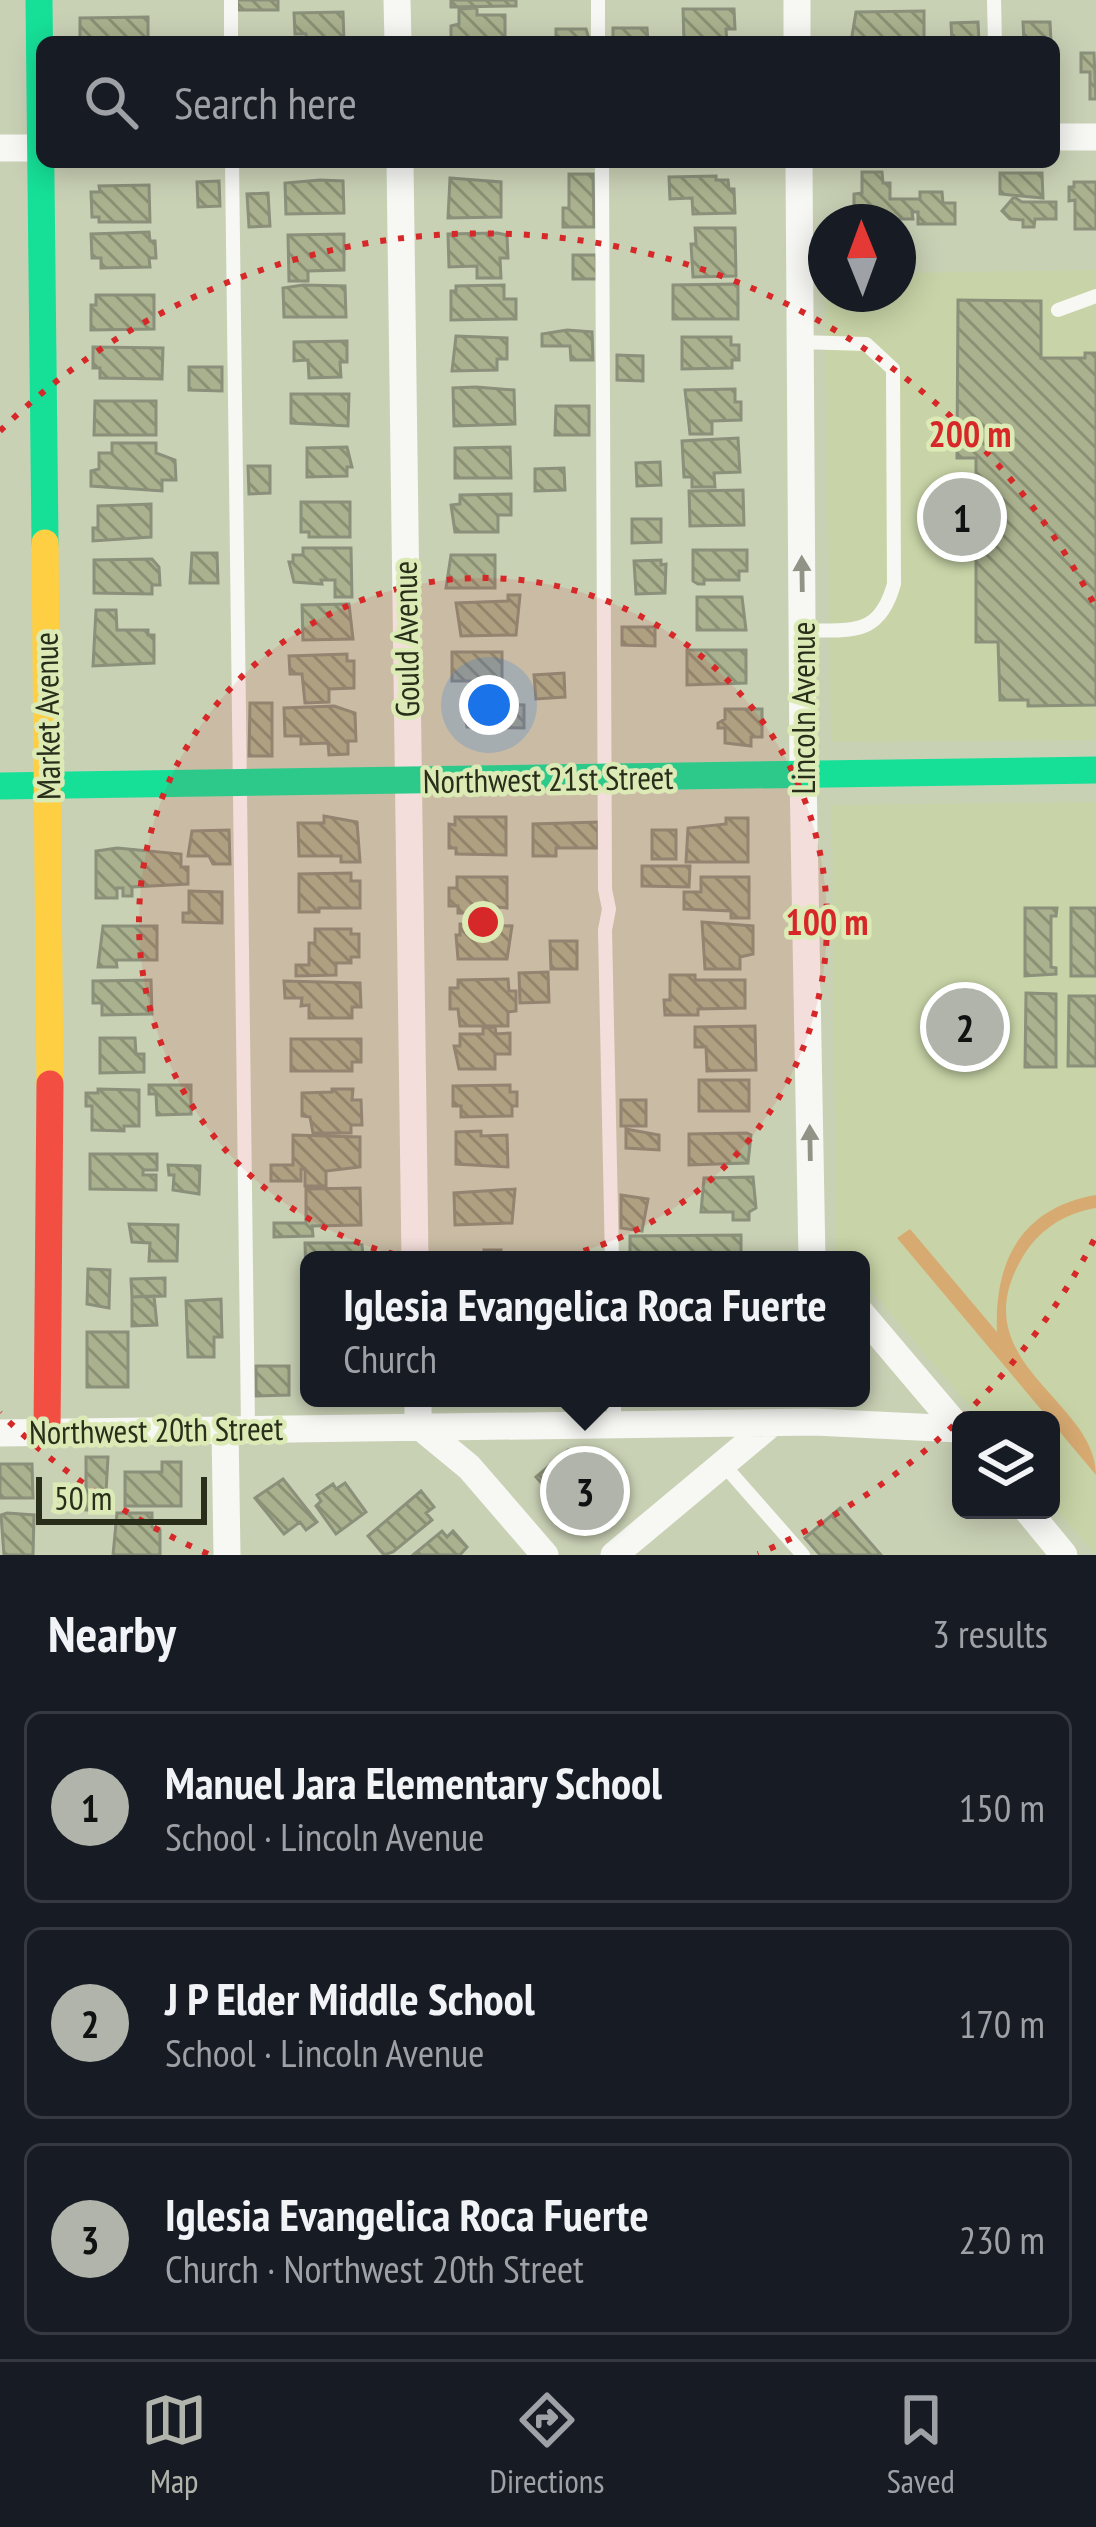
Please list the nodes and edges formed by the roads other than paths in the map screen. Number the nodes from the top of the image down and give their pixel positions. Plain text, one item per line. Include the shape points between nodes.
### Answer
1 (39, 0) edge
2 (231, 0) edge
3 (398, 0) edge
4 (598, 0) edge
5 (797, 0) edge
6 (994, 0) edge
7 (39, 36) edge
8 (231, 36) edge
9 (398, 36) edge
10 (598, 36) edge
11 (797, 36) edge
12 (995, 36) edge
13 (1060, 137) edge
14 (1096, 137) edge
15 (0, 148) edge
16 (36, 148) edge
17 (41, 168) edge
18 (232, 168) edge
19 (400, 168) edge
20 (602, 168) edge
21 (799, 168) edge
22 (1096, 296) edge
23 (1058, 310) dead end
24 (800, 342) junction
25 (803, 632) junction
26 (1096, 770) edge
27 (803, 775) junction
28 (608, 778) junction
29 (408, 782) junction
30 (239, 784) junction
31 (48, 785) junction
32 (0, 786) edge
33 (416, 1251) edge
34 (612, 1251) edge
35 (814, 1251) edge
36 (870, 1323) edge
37 (815, 1410) edge
38 (418, 1411) edge
39 (614, 1411) edge
40 (952, 1420) edge
41 (772, 1423) junction
42 (236, 1428) junction
43 (952, 1429) edge
44 (0, 1432) edge
45 (47, 1432) junction
46 (723, 1464) junction
47 (1034, 1519) edge
48 (227, 1555) edge
49 (544, 1555) edge
50 (614, 1555) edge
51 (803, 1555) edge
52 (1064, 1555) edge

1 - 7 street, Market Avenue
2 - 8 lane
3 - 9 street
4 - 10 lane
5 - 11 street
6 - 12 lane
13 - 14 street
15 - 16 street
17 - 31 street, Market Avenue
18 - 30 lane
19 - 29 street, Gould Avenue
20 - 28 lane
21 - 24 street, Lincoln Avenue
22 - 23 lane
25 -> 24 street, Lincoln Avenue
24 - 25 lane via 866,344 893,369 894,584 887,610 869,627
25 - 27 street, Lincoln Avenue
26 - 27 street, Northwest 21st Street
27 - 28 street, Northwest 21st Street
35 -> 27 street, Lincoln Avenue
28 - 29 street, Northwest 21st Street
28 - 34 lane
29 - 30 street, Northwest 21st Street
29 - 33 street, Gould Avenue
30 - 31 street, Northwest 21st Street
30 - 42 lane
31 - 32 street, Northwest 21st Street
31 - 45 street, Market Avenue
36 - 40 street
37 - 41 street, Northwest 20th Street
37 - 43 street, Northwest 20th Street
38 - 39 street, Northwest 20th Street
38 - 42 street, Northwest 20th Street
38 - 49 street
39 - 41 street, Northwest 20th Street
41 - 46 street
42 - 45 street, Northwest 20th Street
42 - 48 street
44 - 45 street, Northwest 20th Street
46 - 50 street
46 - 51 lane
47 - 52 street

